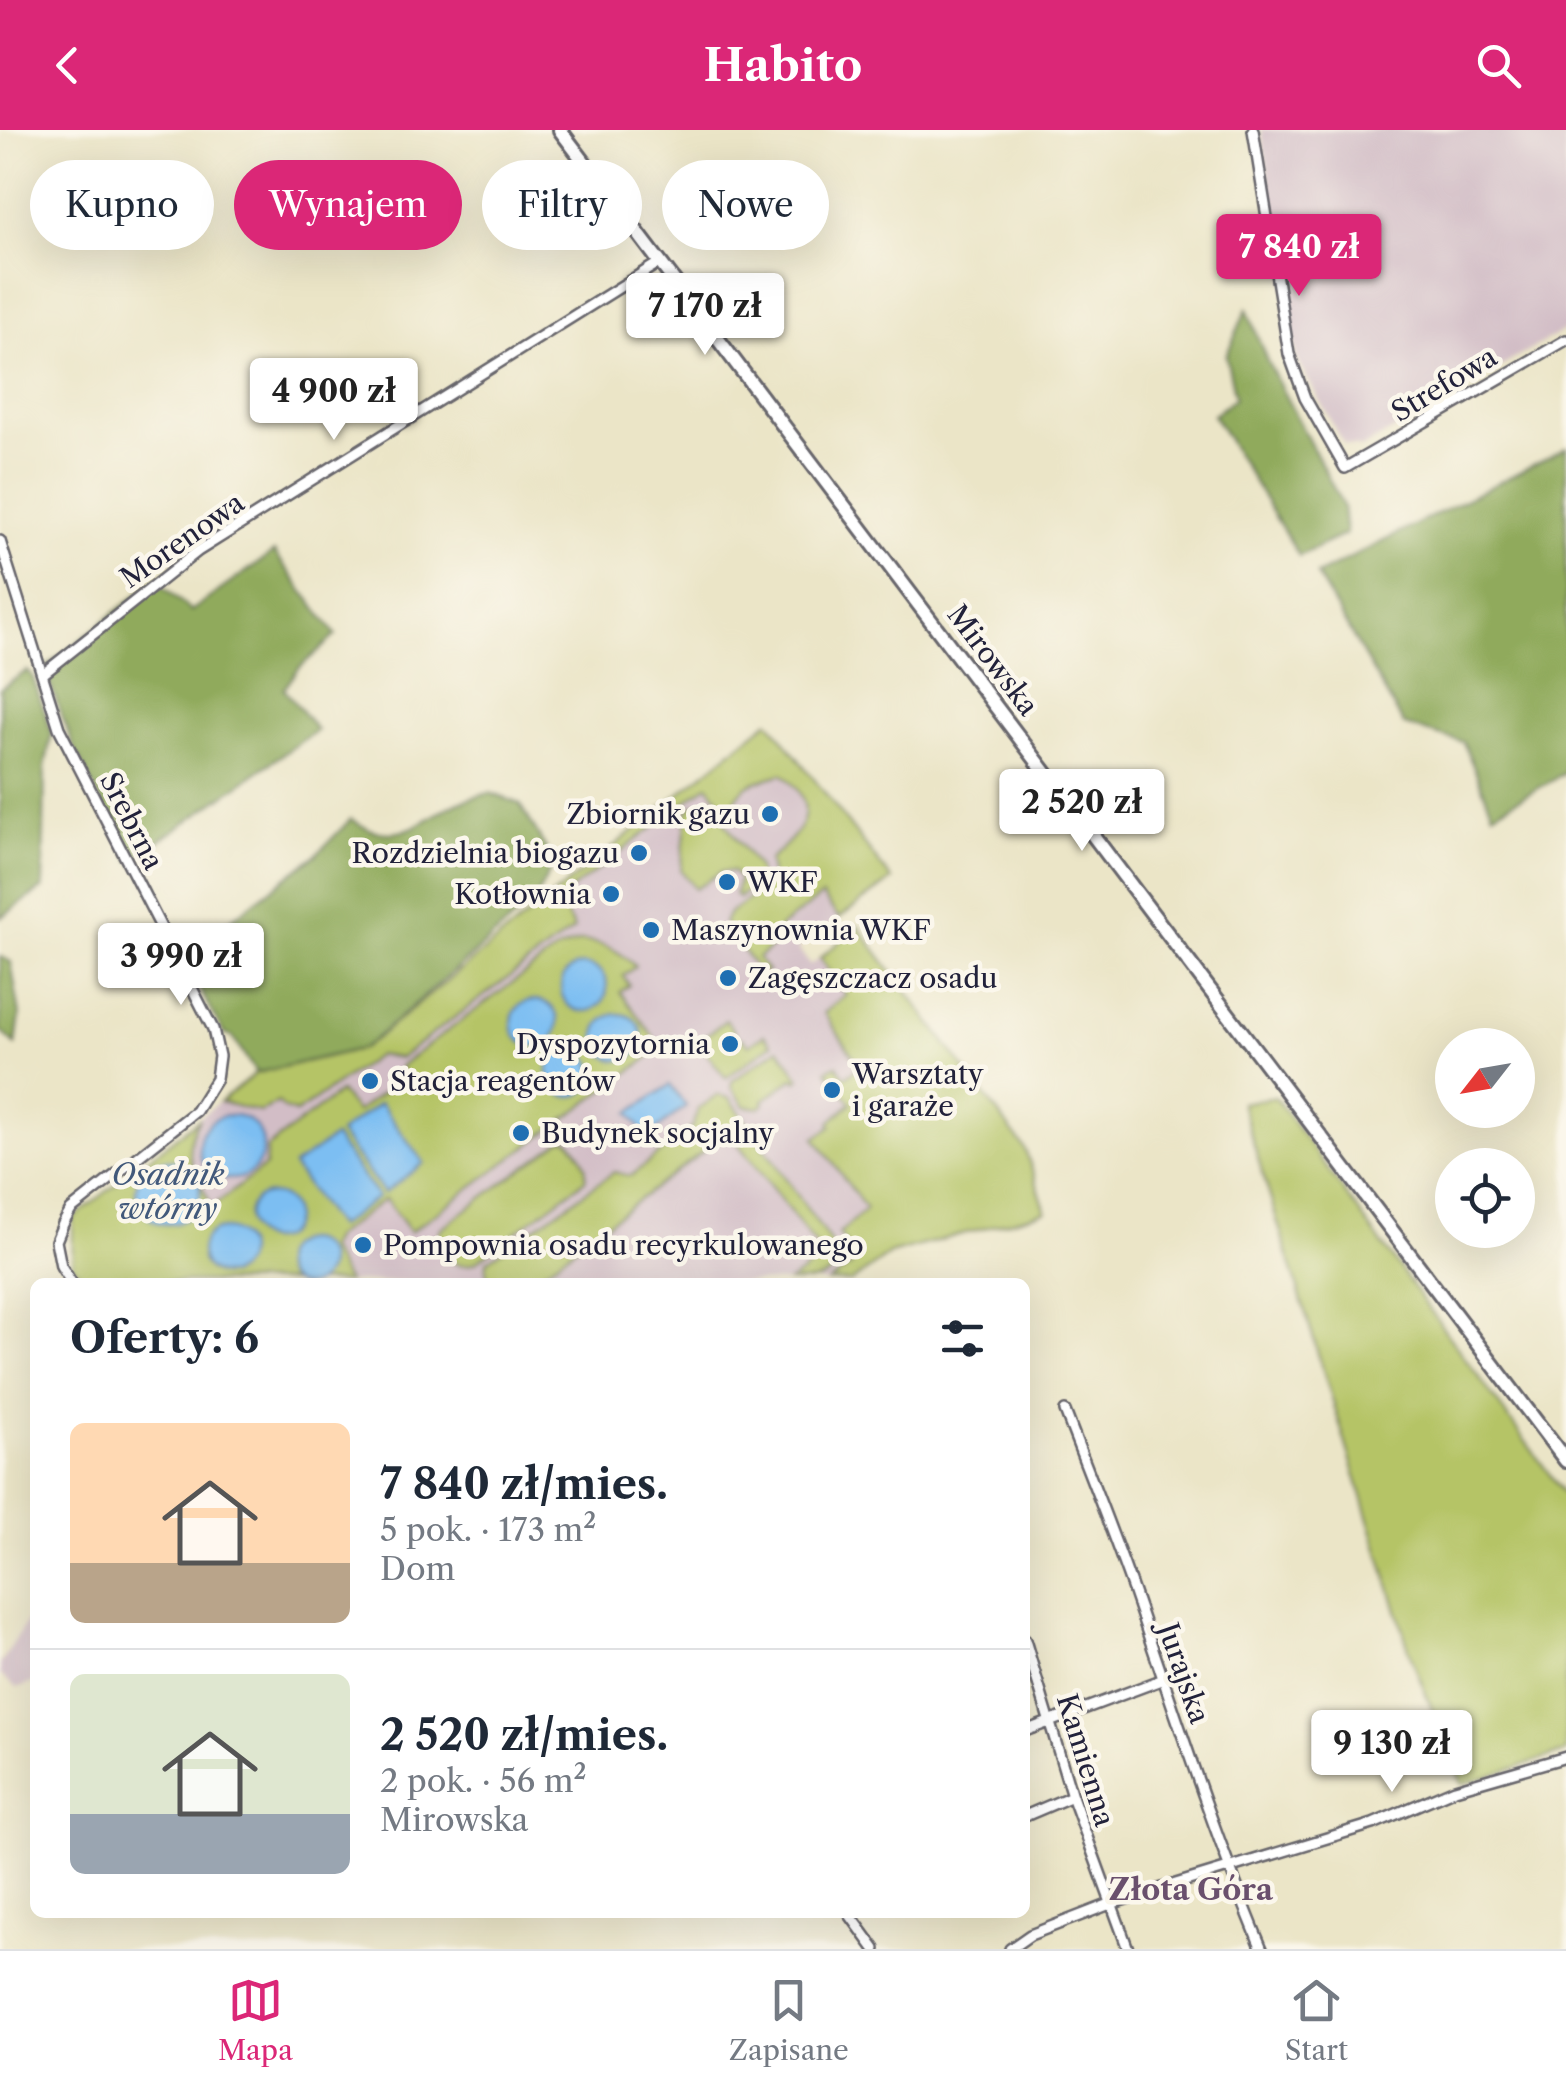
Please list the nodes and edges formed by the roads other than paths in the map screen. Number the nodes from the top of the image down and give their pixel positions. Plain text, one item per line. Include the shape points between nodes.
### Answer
1 (560, 130) edge
2 (1253, 130) edge
3 (660, 262) junction
4 (1566, 340) edge
5 (0, 540) edge
6 (43, 674) junction
7 (68, 1278) edge
8 (1065, 1411) dead end
9 (1566, 1461) edge
10 (1030, 1656) edge
11 (1161, 1680) junction
12 (1051, 1722) junction
13 (1030, 1730) edge
14 (1566, 1757) edge
15 (1072, 1796) junction
16 (1030, 1814) edge
17 (1228, 1868) junction
18 (1110, 1904) junction
19 (852, 1918) edge
20 (875, 1949) edge
21 (1010, 1949) edge
22 (1128, 1949) edge
23 (1262, 1949) edge

1 - 3 street, Mirowska
2 - 4 street, Strefowa via 1289,354 1345,468
3 - 6 street, Morenowa via 198,551
3 - 9 street, Mirowska
5 - 6 street, Srebrna
6 - 7 street, Srebrna via 59,728 213,1029 219,1056 216,1079 196,1111 71,1210 56,1241
8 - 11 street, Jurajska
10 - 12 street, Kamienna
11 - 12 street
11 - 17 street, Jurajska
12 - 13 street
12 - 15 street, Kamienna
14 - 17 street
15 - 16 street
15 - 18 street, Kamienna
17 - 18 street
17 - 23 street, Jurajska
18 - 21 street
18 - 22 street, Kamienna
19 - 20 street

